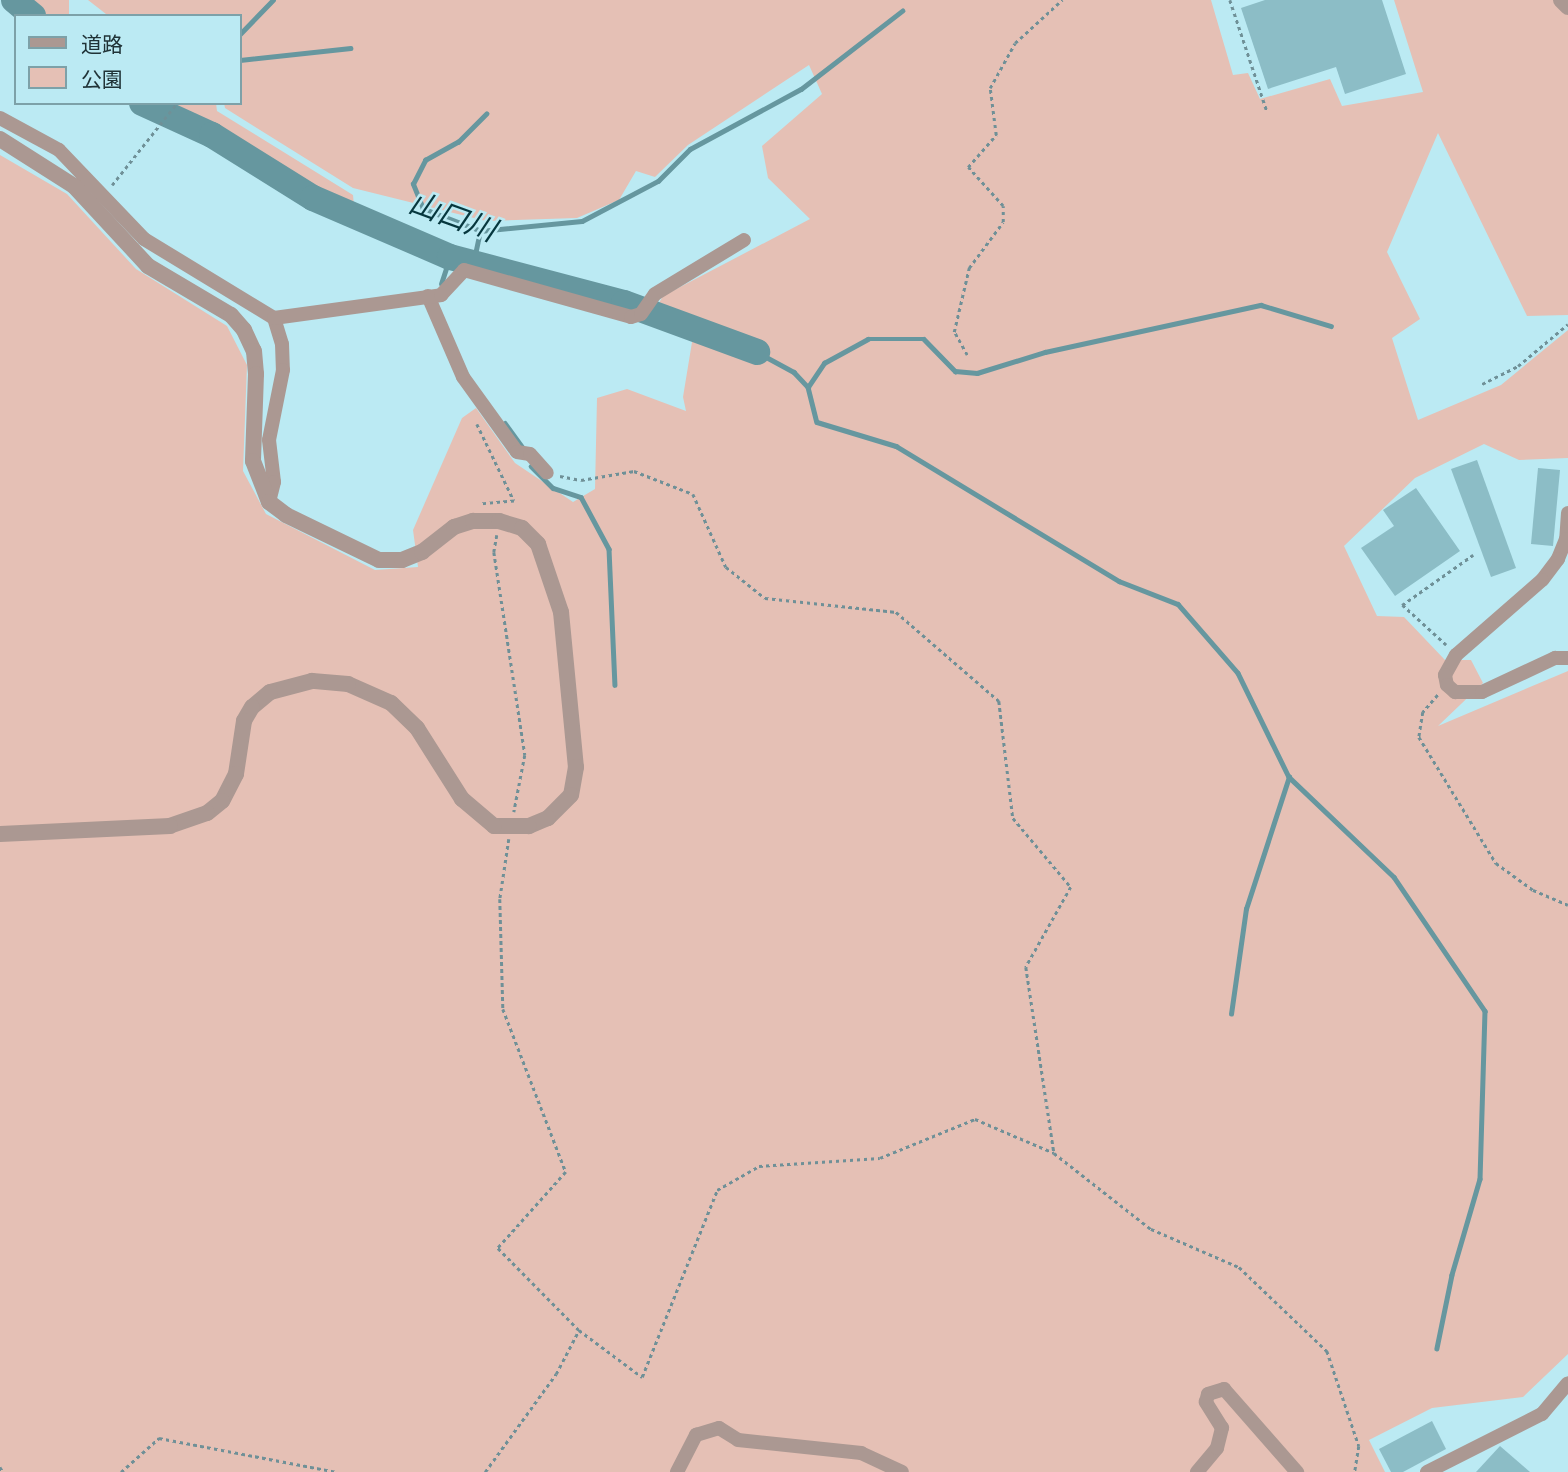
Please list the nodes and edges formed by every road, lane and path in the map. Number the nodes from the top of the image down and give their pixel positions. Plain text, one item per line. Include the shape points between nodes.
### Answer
1 (1062, 0) edge
2 (1229, 0) edge
3 (1561, 0) edge
4 (1568, 7) edge
5 (176, 105) edge
6 (1267, 111) dead end
7 (0, 118) edge
8 (0, 139) edge
9 (106, 193) junction
10 (744, 240) dead end
11 (428, 296) junction
12 (274, 318) junction
13 (1568, 324) edge
14 (967, 355) dead end
15 (1482, 384) dead end
16 (475, 416) dead end
17 (547, 473) joint
18 (268, 502) junction
19 (1568, 513) edge
20 (473, 521) junction
21 (499, 521) junction
22 (1474, 555) dead end
23 (1456, 655) junction
24 (1568, 658) edge
25 (1447, 685) junction
26 (511, 829) junction
27 (0, 834) edge
28 (1568, 905) edge
29 (1054, 1153) junction
30 (579, 1330) junction
31 (1568, 1383) edge
32 (0, 1467) edge
33 (3, 1472) edge
34 (121, 1472) edge
35 (337, 1472) edge
36 (485, 1472) edge
37 (677, 1472) edge
38 (902, 1472) edge
39 (1197, 1472) edge
40 (1297, 1472) edge
41 (1355, 1472) edge
42 (1427, 1472) edge

1 - 14 path via 1015,43 990,89 996,135 968,167 1003,206 1003,222 969,268 954,332
2 - 6 path
3 - 4 street
5 - 9 path
7 - 9 street via 59,150
8 - 18 street via 74,186 148,266 231,315 244,330 254,351 256,374 253,461
9 - 12 street via 144,239
10 - 11 street via 631,317 464,270 456,274 447,293
11 - 12 street
11 - 17 street via 463,377 517,452 530,454
12 - 18 street via 283,370 269,440 274,482
13 - 15 path via 1518,366
16 - 20 path via 514,501 477,505
17 - 29 path via 581,480 634,471 693,494 726,567 765,597 896,612 999,701 1013,818 1071,887 1026,967
18 - 20 street via 379,560 402,560 422,552 454,527
19 - 23 street via 1566,539 1542,580
20 - 21 street
21 - 26 path via 494,552 525,755
21 - 26 street via 522,528 538,544 550,569 569,666 576,767 564,806 548,818
22 - 23 path via 1402,605
23 - 25 street via 1445,675
24 - 25 street via 1555,658 1482,692 1454,692
25 - 28 path via 1423,712 1419,737 1496,863 1533,890
26 - 27 street via 479,817 417,728 391,703 357,687 327,681 290,684 270,692 252,707 244,721 230,789 214,807 189,822
26 - 30 path via 500,899 503,1009 566,1172 498,1248
29 - 30 path via 975,1119 880,1158 759,1166 717,1190 642,1377
29 - 41 path via 1151,1228 1239,1267 1327,1351 1359,1446
30 - 36 path via 556,1374
31 - 42 street via 1542,1414
32 - 33 path
34 - 35 path via 159,1438
37 - 38 street via 696,1435 719,1428 738,1440 861,1453
39 - 40 street via 1217,1448 1222,1428 1206,1402 1215,1390 1232,1395

